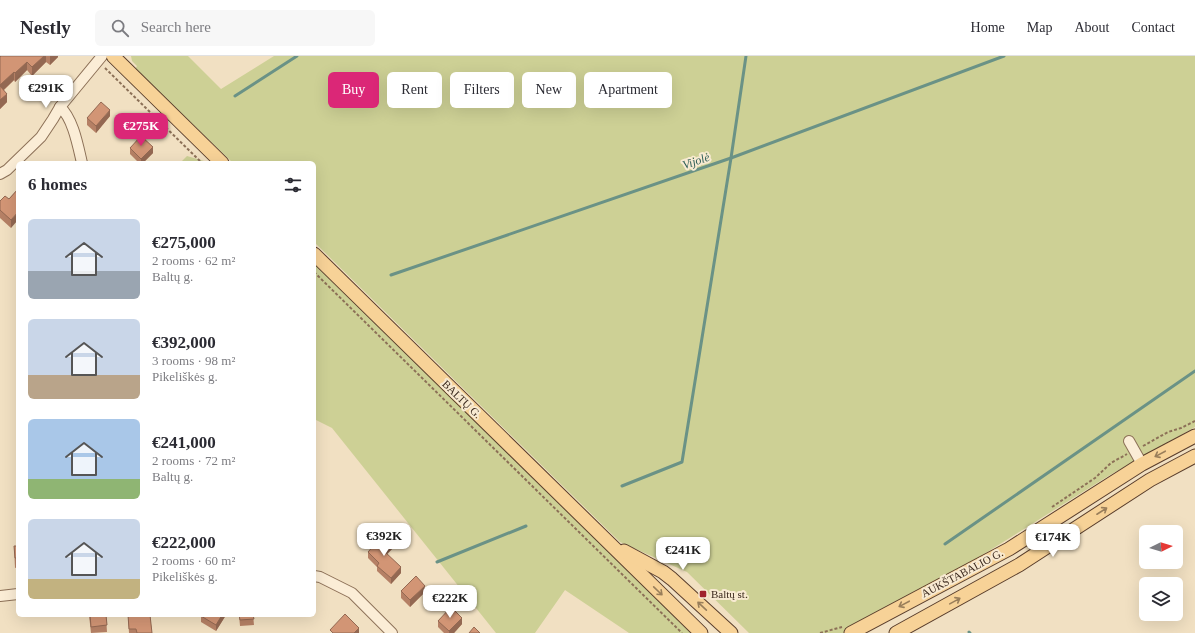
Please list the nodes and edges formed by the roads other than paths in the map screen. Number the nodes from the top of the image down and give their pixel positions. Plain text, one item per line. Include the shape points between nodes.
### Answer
1 (113, 56) edge
2 (100, 58) edge
3 (60, 107) junction
4 (16, 161) edge
5 (16, 161) edge
6 (82, 161) edge
7 (220, 161) edge
8 (0, 174) edge
9 (316, 256) edge
10 (1195, 436) edge
11 (1129, 441) dead end
12 (1195, 456) edge
13 (1142, 464) junction
14 (610, 544) junction
15 (316, 576) edge
16 (16, 594) edge
17 (0, 596) edge
18 (848, 629) edge
19 (392, 633) edge
20 (701, 633) edge
21 (731, 633) edge
22 (896, 633) edge

1 - 7 main road
2 - 3 street
3 - 4 street via 41,137
3 - 6 street via 69,119
5 - 8 street
9 - 14 main road, BALTŲ G.
10 -> 13 main road, AUKŠTABALIO G.
11 - 13 street
22 -> 12 main road, AUKŠTABALIO G. via 1019,565 1150,480
13 -> 18 main road, AUKŠTABALIO G. via 1009,548
14 -> 20 main road, BALTŲ G.
21 -> 14 main road, BALTŲ G. via 663,572
15 - 19 street via 352,593
16 - 17 street

